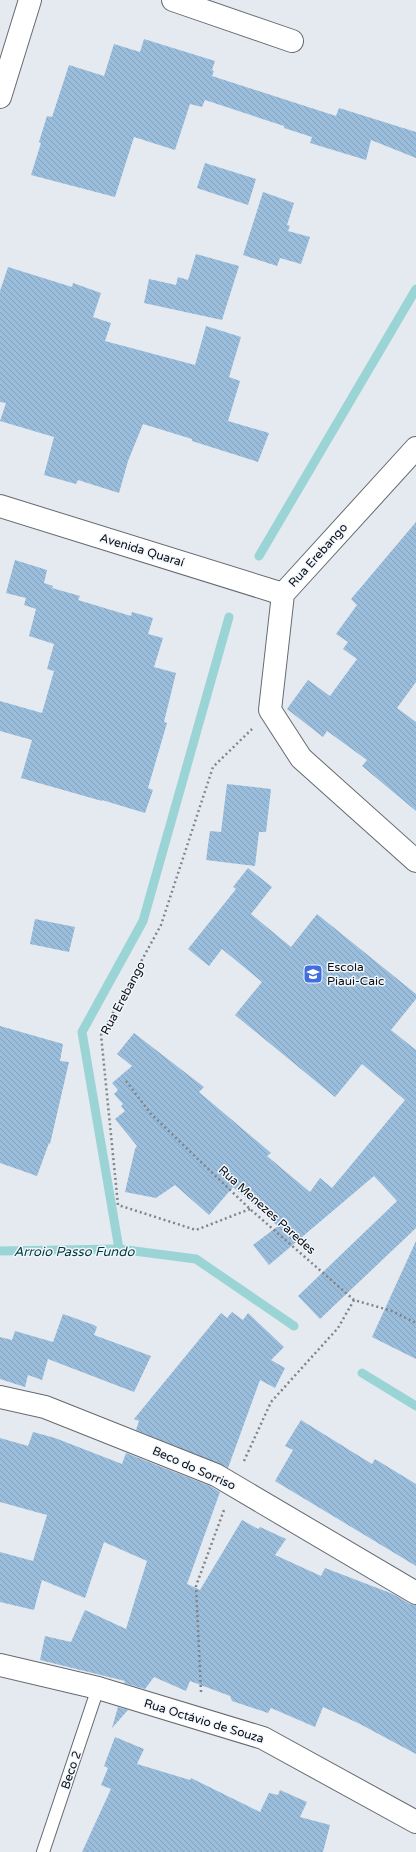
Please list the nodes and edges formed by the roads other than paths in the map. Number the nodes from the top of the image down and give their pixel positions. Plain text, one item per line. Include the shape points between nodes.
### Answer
1 (30, 0) edge
2 (173, 0) edge
3 (292, 41) dead end
4 (0, 97) edge
5 (416, 448) edge
6 (0, 506) edge
7 (283, 594) junction
8 (416, 861) edge
9 (0, 1397) edge
10 (416, 1593) edge
11 (0, 1665) edge
12 (98, 1688) junction
13 (416, 1822) edge
14 (43, 1852) edge

1 - 4 street
2 - 3 street
5 - 7 street, Rua Erebango
6 - 7 street, Avenida Quaraí
7 - 8 street, Rua Erebango via 270,710 301,758
9 - 10 street, Beco do Sorriso via 45,1407 216,1475
11 - 12 street, Rua Octávio de Souza
12 - 13 street, Rua Octávio de Souza via 263,1738
12 - 14 lane, Beco 2

